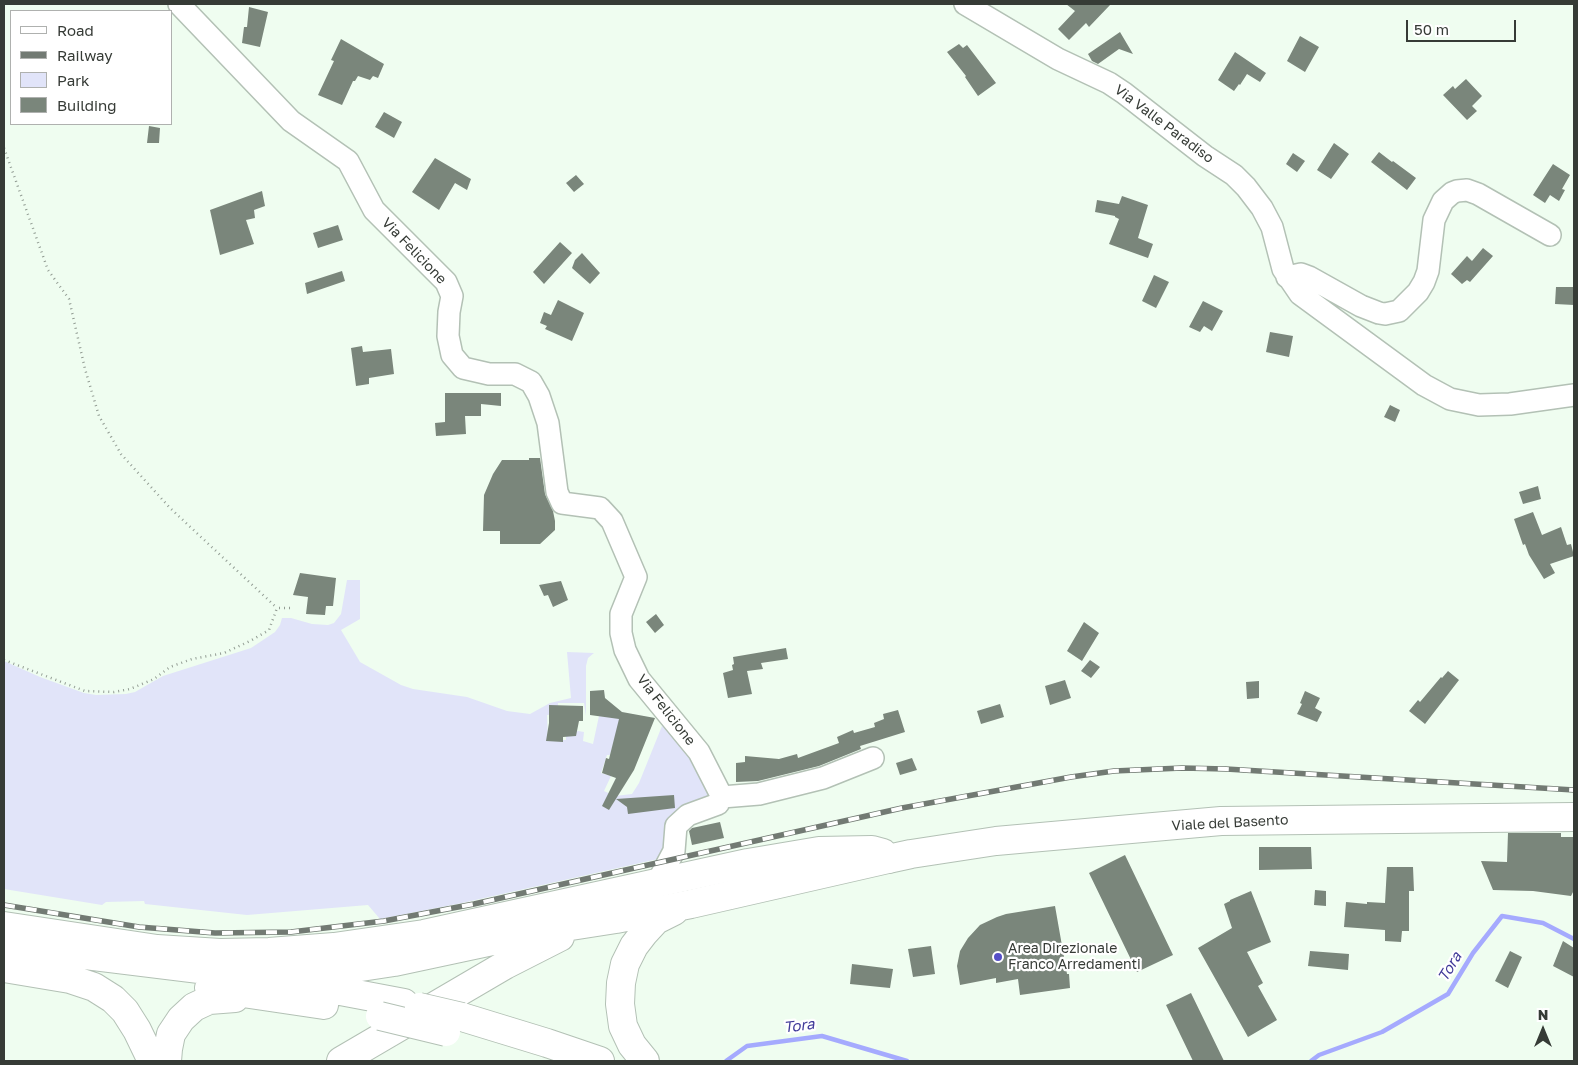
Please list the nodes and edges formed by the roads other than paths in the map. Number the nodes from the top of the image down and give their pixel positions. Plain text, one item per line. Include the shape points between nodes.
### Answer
1 (179, 4) edge
2 (965, 4) edge
3 (1550, 236) dead end
4 (1287, 277) junction
5 (1574, 395) edge
6 (872, 758) dead end
7 (722, 797) junction
8 (1574, 817) edge
9 (888, 859) junction
10 (661, 875) junction
11 (691, 904) junction
12 (616, 918) junction
13 (4, 926) edge
14 (4, 945) edge
15 (4, 963) edge
16 (4, 968) edge
17 (224, 971) junction
18 (300, 1000) junction
19 (453, 1025) junction
20 (152, 1061) edge
21 (167, 1061) edge
22 (342, 1061) edge
23 (545, 1061) edge
24 (600, 1061) edge
25 (645, 1061) edge

1 - 7 street, Via Felicione via 291,120 348,161 374,210 446,282 452,296 448,336 452,355 463,368 489,374 515,374 532,382 548,423 557,492 562,504 600,508 612,521 633,566 636,576 621,614 621,632 639,679 700,752
2 - 4 street, Via Valle Paradiso via 1058,59 1116,88 1234,175 1262,208 1272,227
3 - 4 street via 1478,194 1457,191 1443,201 1434,220 1424,282 1399,311 1379,313 1309,277 1301,274
4 - 5 street, Via Valle Paradiso via 1300,294 1424,385 1450,399 1486,405
6 - 7 street via 823,778 759,794
7 - 10 street via 718,804 688,815 676,826 674,851
8 - 9 main road, Viale del Basento via 1217,821 996,841
9 - 10 main road via 883,853 872,850 819,851
9 - 11 main road, Viale del Basento
10 - 13 main road via 424,934 334,947 220,953 157,948
11 - 12 main road
11 - 25 main road via 656,920 634,946 626,964 621,983 623,1026
12 - 17 main road via 348,970
12 - 22 main road via 538,947
14 - 17 main road
15 - 18 main road
16 - 20 main road via 70,979 113,999 138,1030
17 - 19 main road, bridge via 404,1003
18 - 19 main road, bridge via 380,1016
18 - 21 main road via 209,1000 194,1007 181,1019 171,1034
19 - 23 main road
19 - 24 main road via 547,1043

